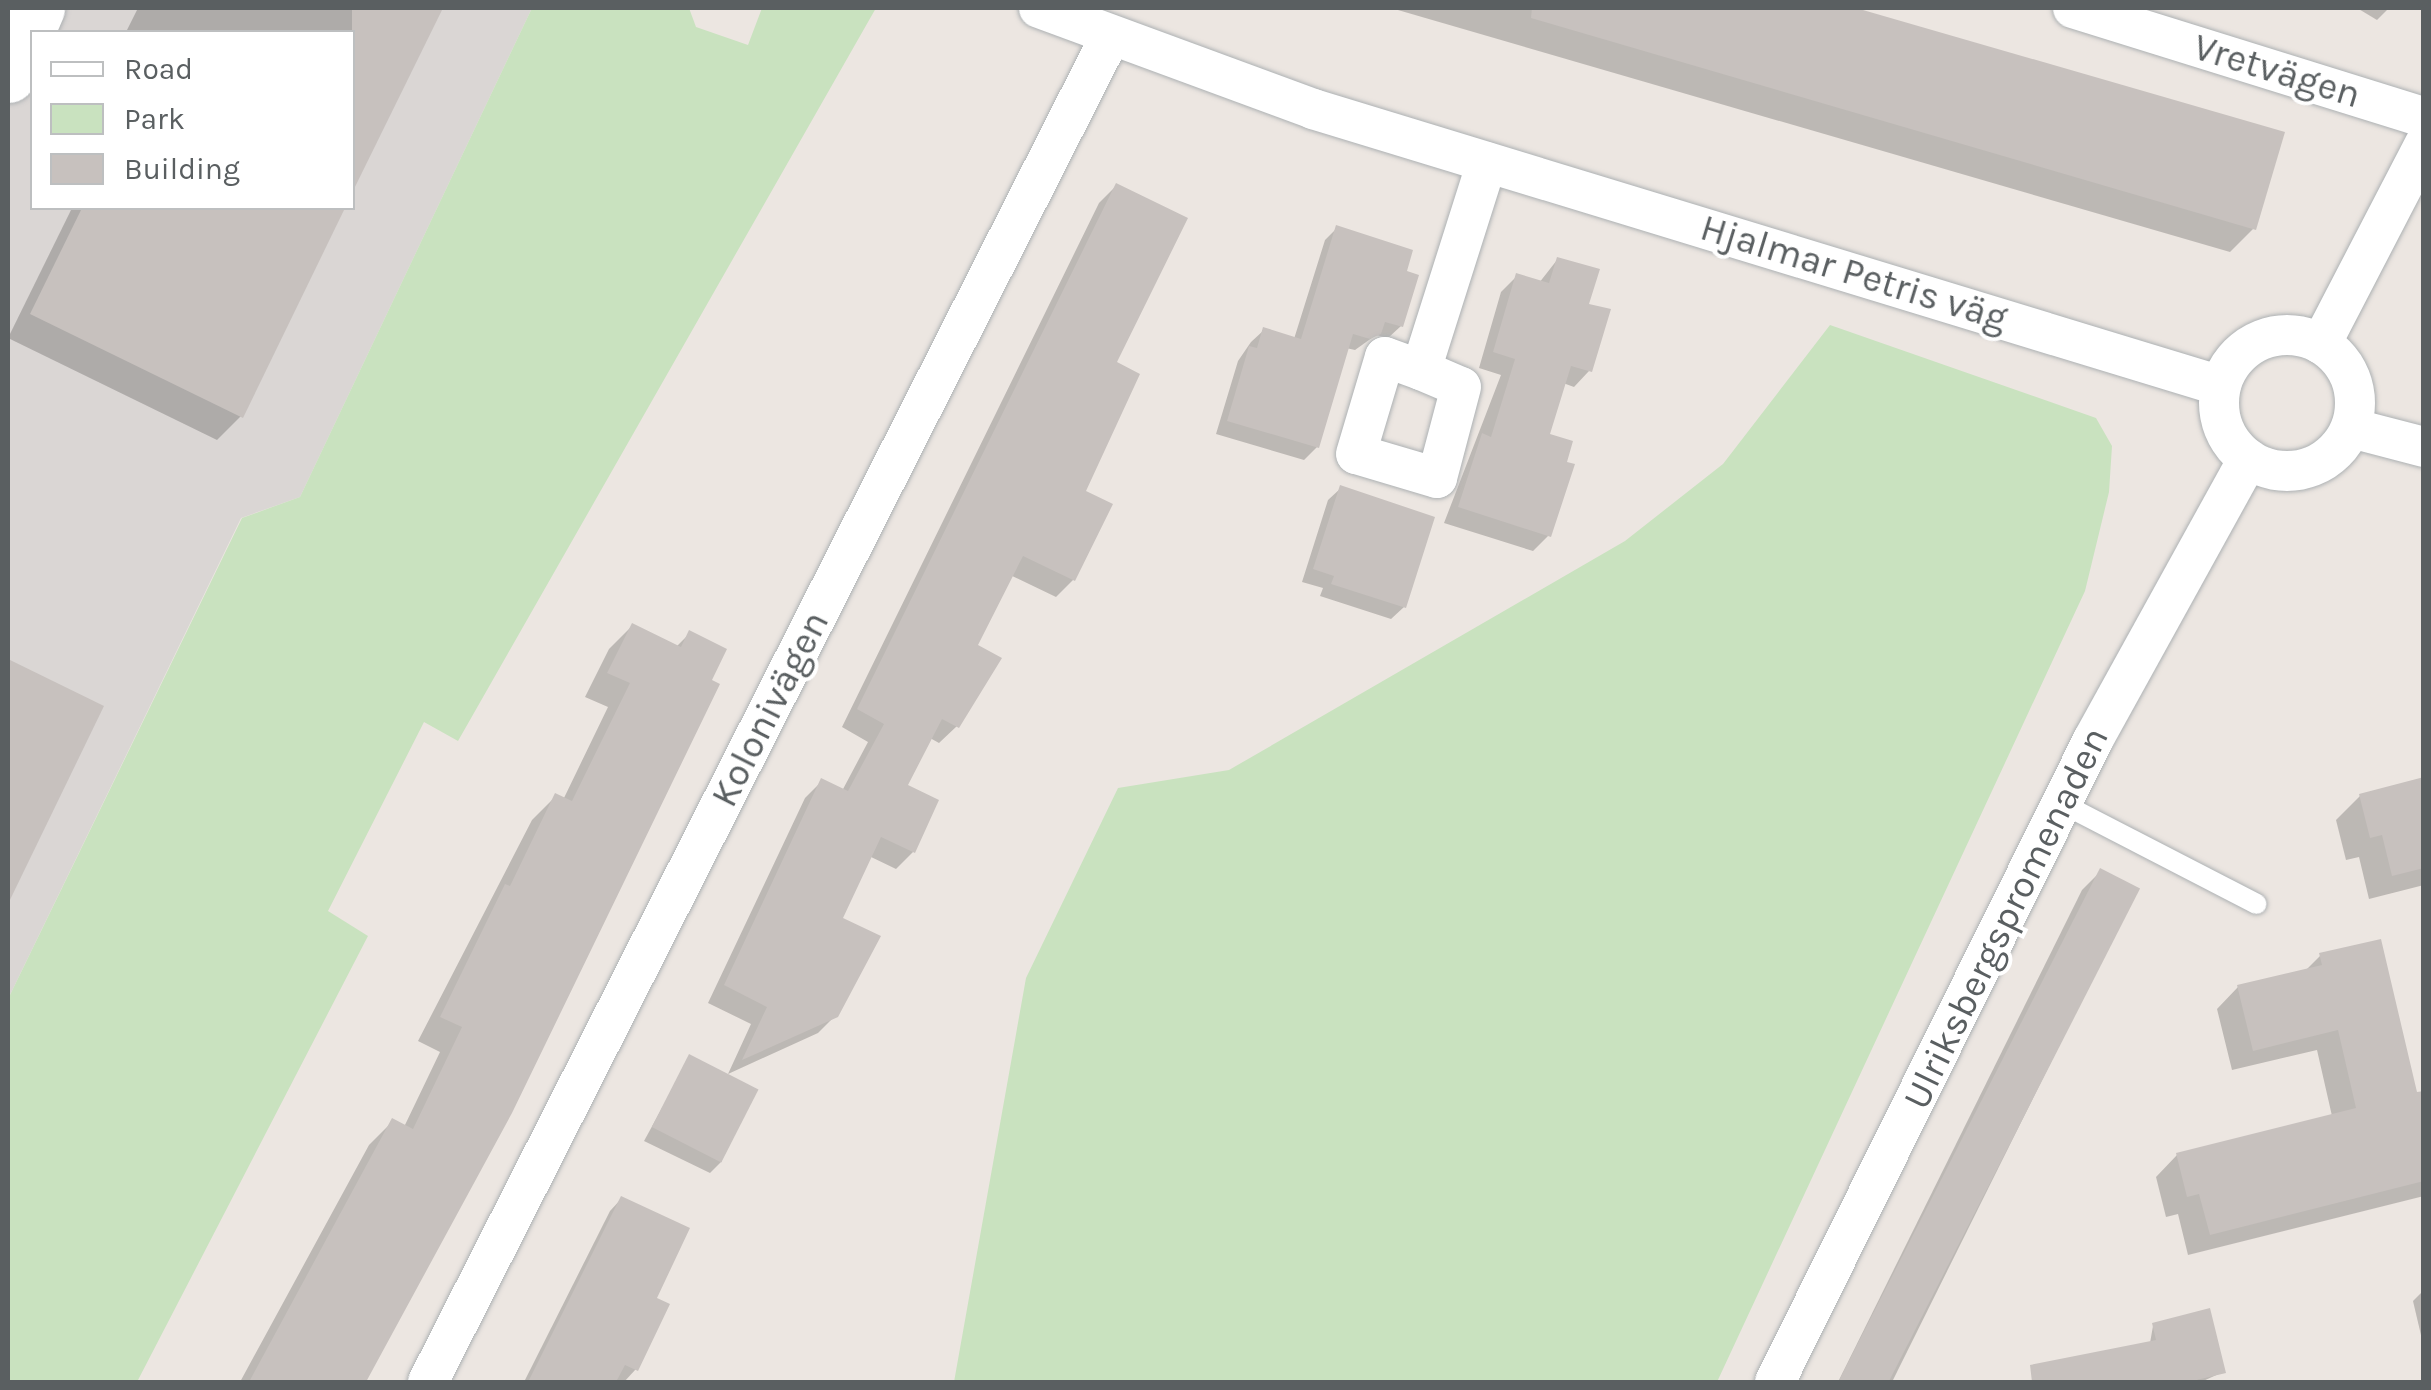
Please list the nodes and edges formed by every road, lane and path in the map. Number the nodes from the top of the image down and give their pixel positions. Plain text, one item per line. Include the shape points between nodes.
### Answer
1 (37, 8) edge
2 (1039, 8) edge
3 (2072, 8) edge
4 (1111, 35) junction
5 (8, 75) edge
6 (2424, 118) edge
7 (2424, 144) edge
8 (1488, 162) junction
9 (2321, 344) junction
10 (1421, 370) dead end
11 (2220, 386) junction
12 (2351, 428) junction
13 (2424, 447) edge
14 (2248, 460) junction
15 (2061, 803) junction
16 (2257, 904) dead end
17 (428, 1382) edge
18 (1775, 1382) edge

1 - 5 street
2 - 4 street, Hjalmar Petris väg
3 - 6 street, Vretvägen
4 - 8 street, Hjalmar Petris väg
4 - 17 street, Kolonivägen
7 - 9 street
8 - 10 street
8 - 11 street, Hjalmar Petris väg
9 - 11 street via 2281,334 2260,340 2242,351
9 - 12 street via 2336,356 2354,390
11 - 14 street via 2223,427
12 - 13 street
12 - 14 street via 2326,459 2307,468 2287,471
14 - 15 street, Ulriksbergspromenaden
15 - 16 lane
15 - 18 street, Ulriksbergspromenaden

